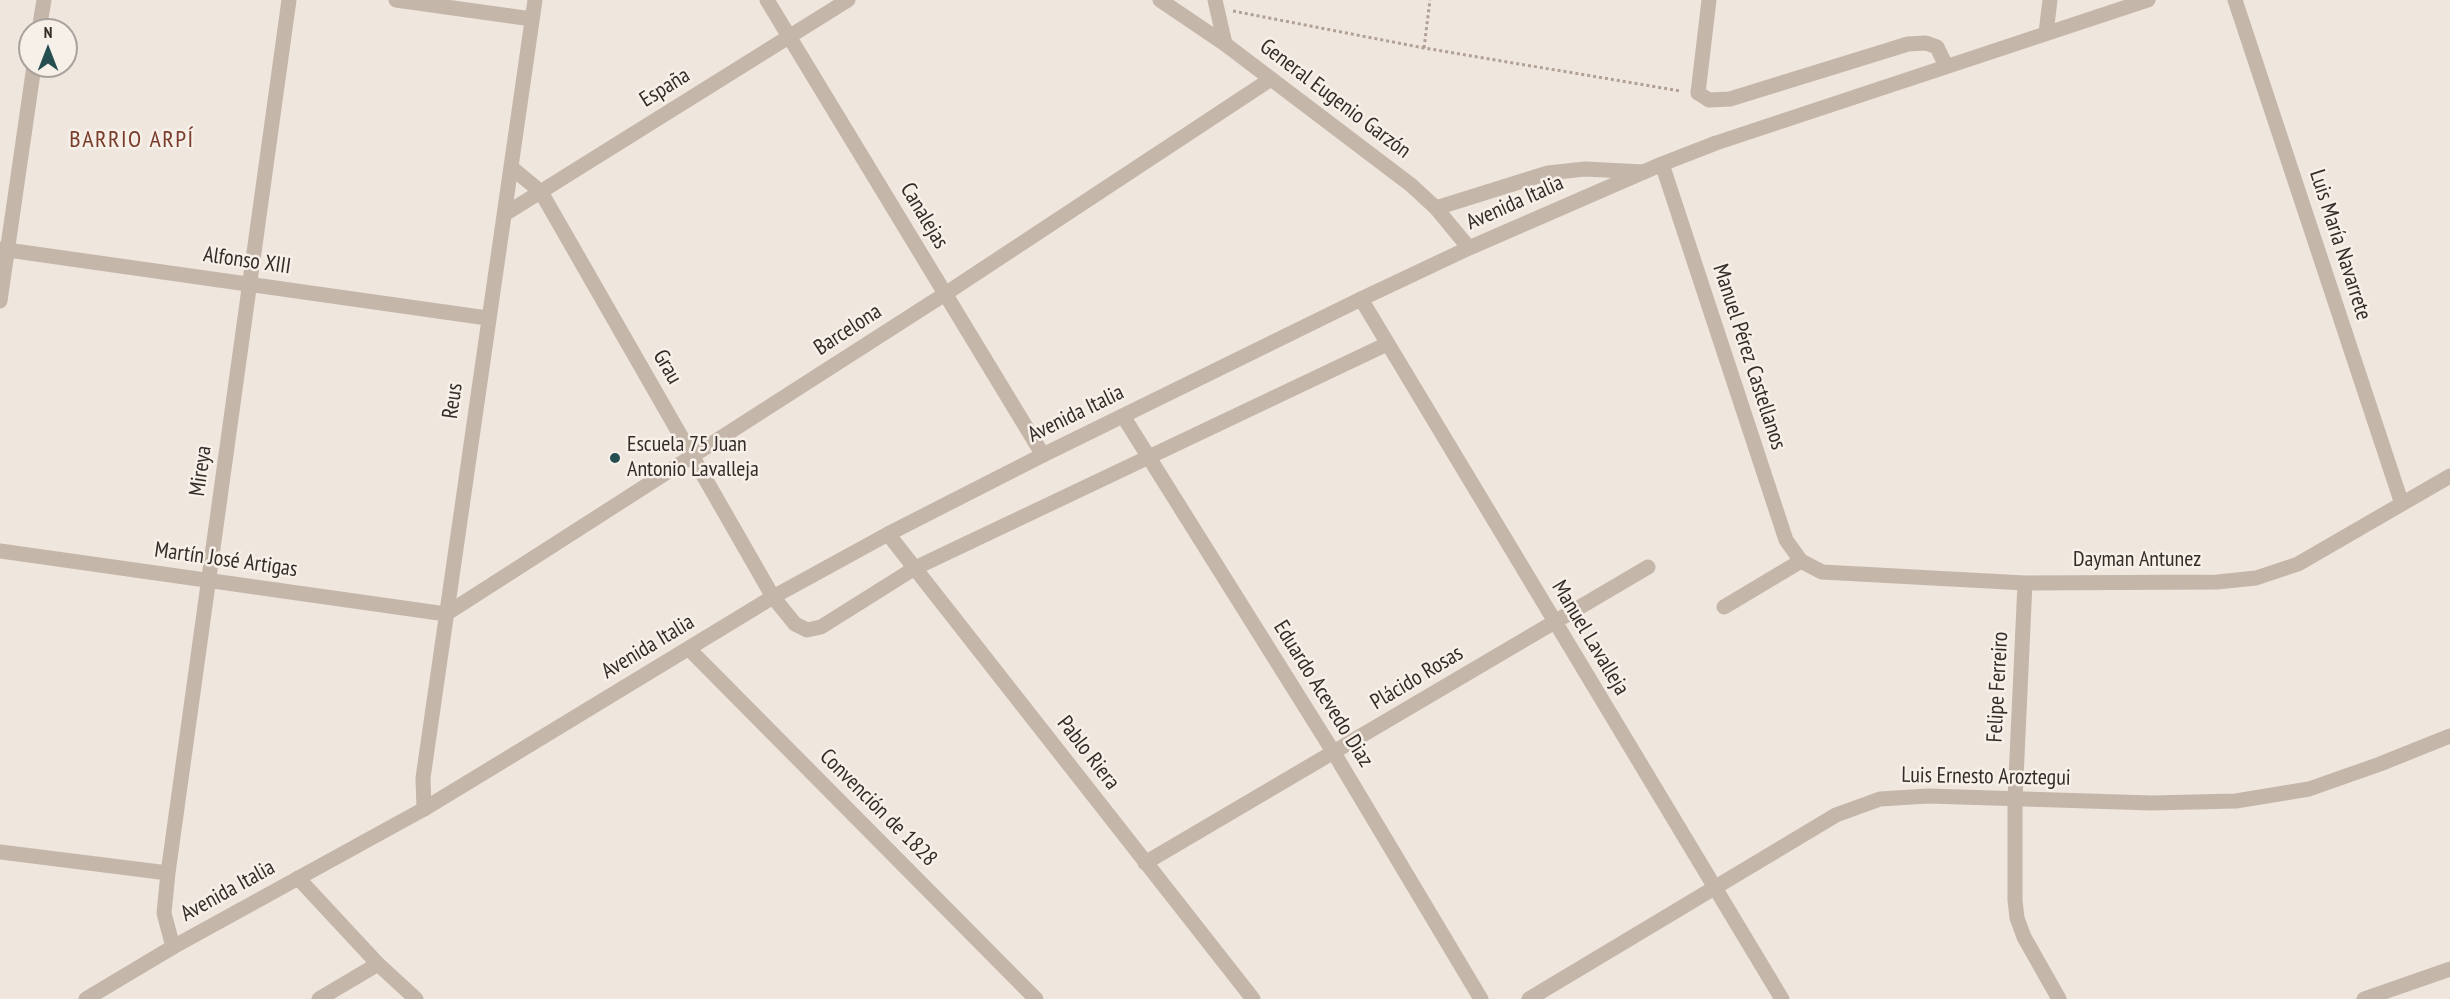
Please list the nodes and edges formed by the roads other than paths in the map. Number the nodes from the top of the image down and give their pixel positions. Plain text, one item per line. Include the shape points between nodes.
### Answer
1 (44, 0) edge
2 (289, 0) edge
3 (396, 0) edge
4 (534, 0) edge
5 (767, 0) edge
6 (848, 0) edge
7 (1160, 0) edge
8 (1709, 0) edge
9 (2050, 0) edge
10 (2148, 0) edge
11 (2235, 0) edge
12 (1216, 4) edge
13 (41, 18) edge
14 (532, 19) junction
15 (2046, 33) junction
16 (789, 38) junction
17 (1225, 44) junction
18 (1946, 66) junction
19 (32, 78) edge
20 (1271, 79) junction
21 (1662, 164) junction
22 (512, 168) junction
23 (1644, 172) junction
24 (541, 192) junction
25 (1436, 208) junction
26 (505, 214) junction
27 (1469, 248) junction
28 (3, 249) edge
29 (249, 284) junction
30 (945, 294) junction
31 (1361, 299) junction
32 (0, 301) edge
33 (488, 318) junction
34 (1387, 344) junction
35 (1123, 416) junction
36 (1043, 455) junction
37 (693, 457) junction
38 (1149, 458) junction
39 (2450, 476) edge
40 (2403, 504) junction
41 (888, 534) junction
42 (0, 551) edge
43 (1801, 561) junction
44 (1648, 567) dead end
45 (915, 568) junction
46 (209, 580) junction
47 (2025, 583) junction
48 (773, 597) junction
49 (1724, 607) dead end
50 (446, 614) junction
51 (1554, 623) junction
52 (689, 649) junction
53 (2450, 736) edge
54 (1334, 753) junction
55 (2015, 800) junction
56 (424, 809) junction
57 (0, 852) edge
58 (1145, 863) junction
59 (168, 873) junction
60 (298, 878) junction
61 (1715, 888) junction
62 (173, 947) junction
63 (378, 964) junction
64 (2450, 969) edge
65 (86, 999) edge
66 (319, 999) edge
67 (416, 999) edge
68 (1036, 999) edge
69 (1253, 999) edge
70 (1481, 999) edge
71 (1529, 999) edge
72 (1782, 999) edge
73 (2059, 999) edge
74 (2364, 999) edge

1 - 13 street
2 - 29 street, Mireya
3 - 14 street
4 - 14 street, Reus
5 - 16 street, Canalejas
6 - 16 street, España
7 - 17 street, General Eugenio Garzón
8 - 18 street via 1698,93 1709,100 1730,99 1908,44 1936,47
9 - 15 street
10 - 15 street, Avenida Italia
11 - 40 street, Luis María Navarrete
12 - 17 street
14 - 22 street, Reus
15 - 18 street, Avenida Italia
16 - 24 street, España
16 - 30 street, Canalejas
17 - 20 street, General Eugenio Garzón
18 - 21 street, Avenida Italia
19 - 28 street
20 - 25 street, General Eugenio Garzón
20 - 30 street, Barcelona
21 - 23 street, Avenida Italia
21 - 43 street, Manuel Pérez Castellanos via 1786,540
22 - 24 street, Grau
22 - 26 street, Reus
23 - 25 street via 1585,169 1548,173
23 - 27 street, Avenida Italia
24 - 26 street, España
24 - 37 street, Grau
25 - 27 street, General Eugenio Garzón
26 - 33 street, Reus
27 - 31 street, Avenida Italia
28 - 29 street, Alfonso XIII
28 - 32 street
29 - 33 street, Alfonso XIII
29 - 46 street, Mireya
30 - 36 street, Canalejas
30 - 37 street, Barcelona
31 - 34 street, Manuel Lavalleja
31 - 35 street, Avenida Italia
33 - 50 street, Reus
34 - 38 street
34 - 51 street, Manuel Lavalleja
35 - 36 street, Avenida Italia
35 - 38 street, Eduardo Acevedo Diaz
36 - 41 street, Avenida Italia
37 - 48 street, Grau
37 - 50 street, Barcelona
38 - 45 street
38 - 54 street, Eduardo Acevedo Diaz
39 - 40 street, Dayman Antunez
40 - 47 street, Dayman Antunez via 2298,564 2256,578 2217,582
41 - 45 street, Pablo Riera
41 - 48 street, Avenida Italia
42 - 46 street, Martín José Artigas
43 - 47 street, Dayman Antunez via 1822,572 1849,575
43 - 49 street
44 - 51 street, Plácido Rosas
45 - 48 street, Grau via 821,627 807,630 795,624
45 - 58 street, Pablo Riera
46 - 50 street, Martín José Artigas
46 - 59 street, Mireya
47 - 55 street, Felipe Ferreiro
48 - 52 street, Avenida Italia
50 - 56 street, Reus via 423,778
51 - 54 street, Plácido Rosas
51 - 61 street, Manuel Lavalleja
52 - 56 street, Avenida Italia
52 - 68 street, Convención de 1828
53 - 55 street, Luis Ernesto Aroztegui via 2309,789 2236,801
54 - 58 street, Plácido Rosas
54 - 70 street, Eduardo Acevedo Diaz
55 - 61 street, Luis Ernesto Aroztegui via 1928,796 1880,799 1836,815
55 - 73 street, Felipe Ferreiro via 2017,918
56 - 60 street, Avenida Italia
57 - 59 street
58 - 69 street, Pablo Riera
59 - 62 street, Mireya via 164,913
60 - 62 street, Avenida Italia
60 - 63 street
61 - 71 street, Luis Ernesto Aroztegui
61 - 72 street, Manuel Lavalleja
62 - 65 street, Avenida Italia
63 - 66 street
63 - 67 street
64 - 74 street

